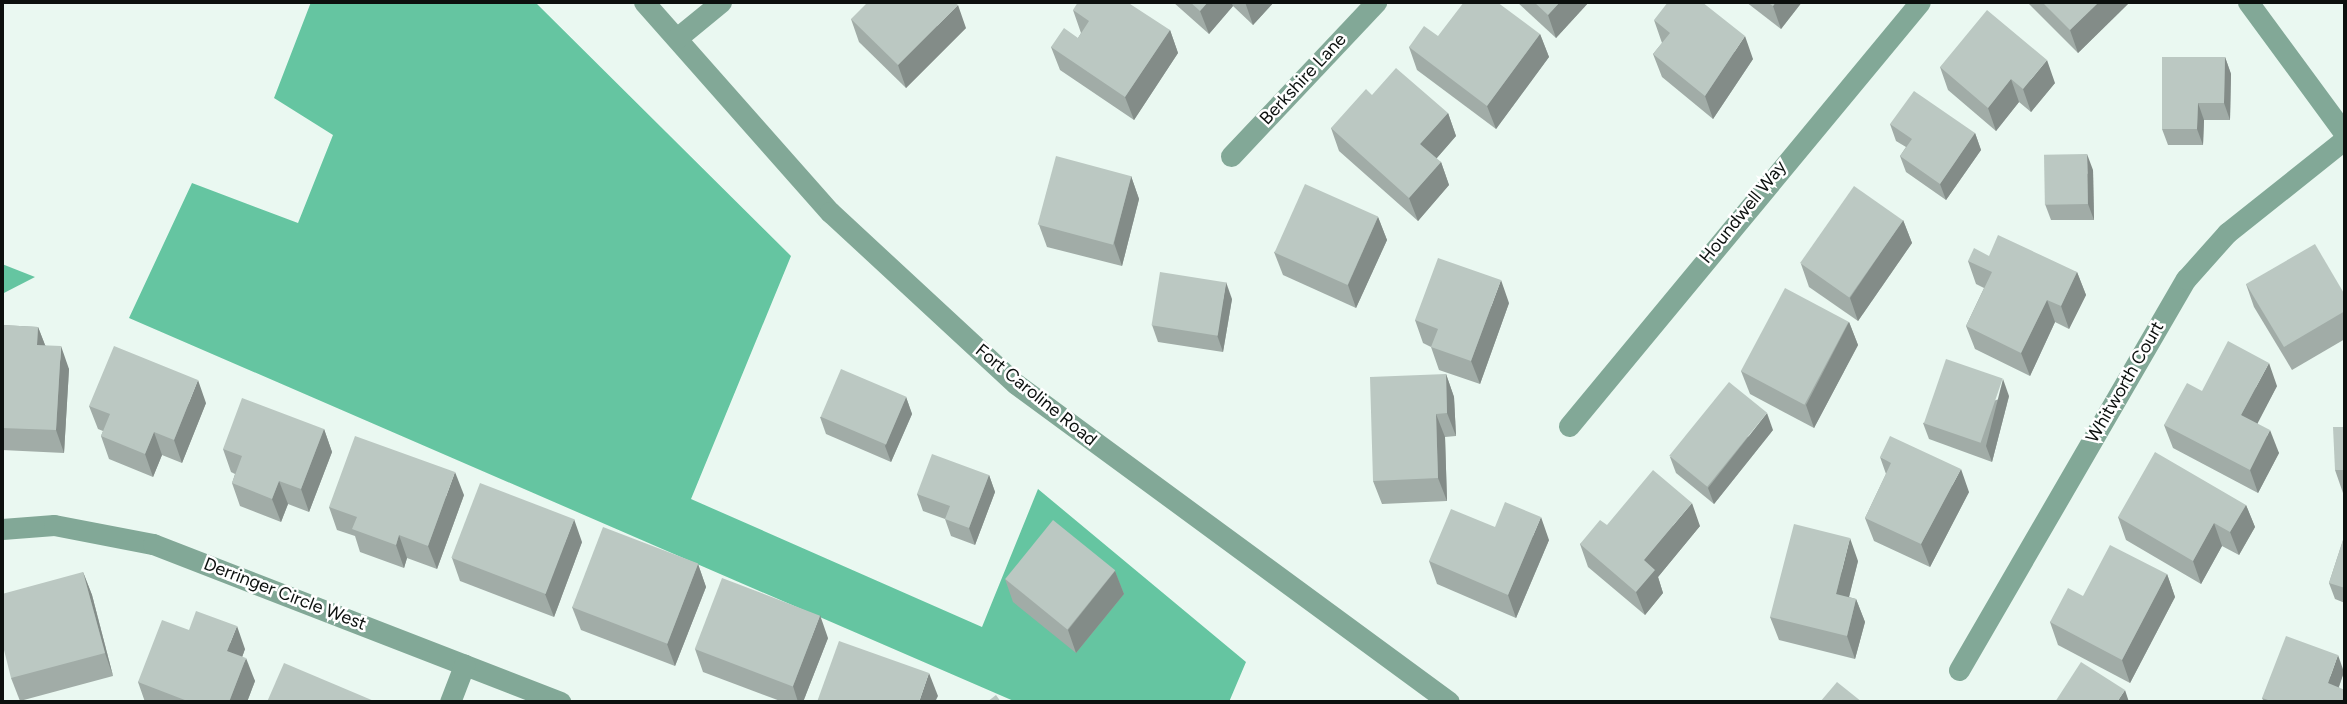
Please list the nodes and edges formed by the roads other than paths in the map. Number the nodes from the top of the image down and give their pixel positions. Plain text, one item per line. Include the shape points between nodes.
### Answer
1 (644, 2) edge
2 (721, 2) edge
3 (1376, 2) edge
4 (1920, 2) edge
5 (2248, 2) edge
6 (677, 38) junction
7 (2345, 136) edge
8 (1231, 156) dead end
9 (1569, 426) dead end
10 (2, 529) edge
11 (464, 665) junction
12 (1959, 670) dead end
13 (450, 702) edge
14 (560, 702) edge
15 (1449, 702) edge

1 - 6 street, Fort Caroline Road
2 - 6 street
3 - 8 street, Berkshire Lane
4 - 9 street, Houndwell Way
5 - 7 street
6 - 15 street, Fort Caroline Road via 830,212 1016,384
7 - 12 street, Whitworth Court via 2227,233 2186,279
10 - 11 street, Derringer Circle West via 54,525 153,544
11 - 13 street
11 - 14 street, Derringer Circle West

